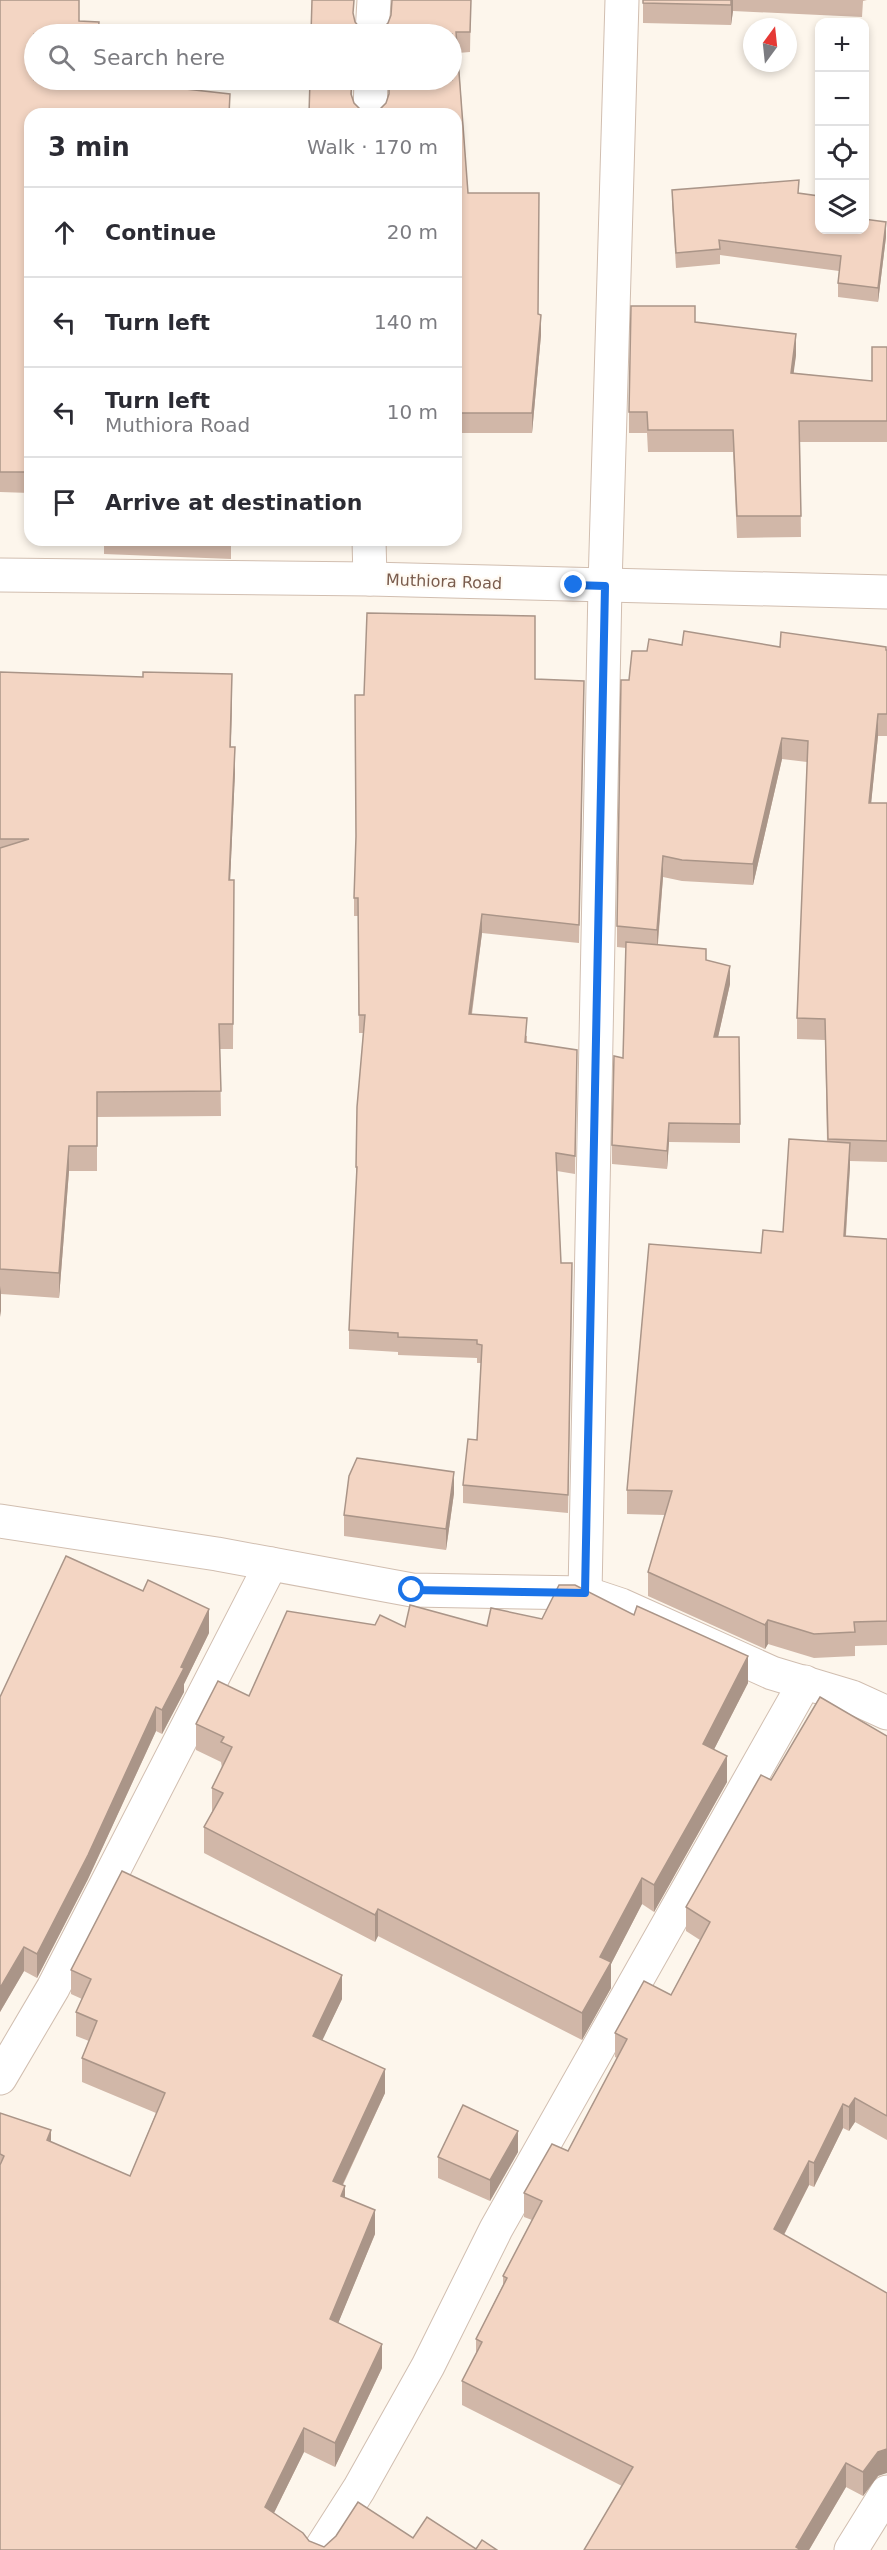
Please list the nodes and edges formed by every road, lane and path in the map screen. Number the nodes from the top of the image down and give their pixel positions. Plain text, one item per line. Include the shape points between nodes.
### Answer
1 (374, 0) edge
2 (622, 0) edge
3 (373, 24) edge
4 (371, 90) edge
5 (370, 108) edge
6 (369, 546) edge
7 (0, 575) edge
8 (370, 579) junction
9 (605, 586) junction
10 (887, 592) edge
11 (0, 1521) edge
12 (271, 1564) junction
13 (585, 1593) junction
14 (805, 1682) junction
15 (887, 1713) edge
16 (0, 2078) edge
17 (887, 2492) edge
18 (320, 2550) edge
19 (851, 2550) edge

1 - 3 street
2 - 9 street
4 - 5 street
6 - 8 street
7 - 8 street, Muthiora Road
8 - 9 street, Muthiora Road
9 - 10 street, Muthiora Road
9 - 13 street
11 - 12 street
12 - 13 street via 412,1590
12 - 16 street via 58,1977
13 - 14 street via 621,1605 772,1673
14 - 15 street
14 - 18 street via 502,2219 417,2387
17 - 19 street

